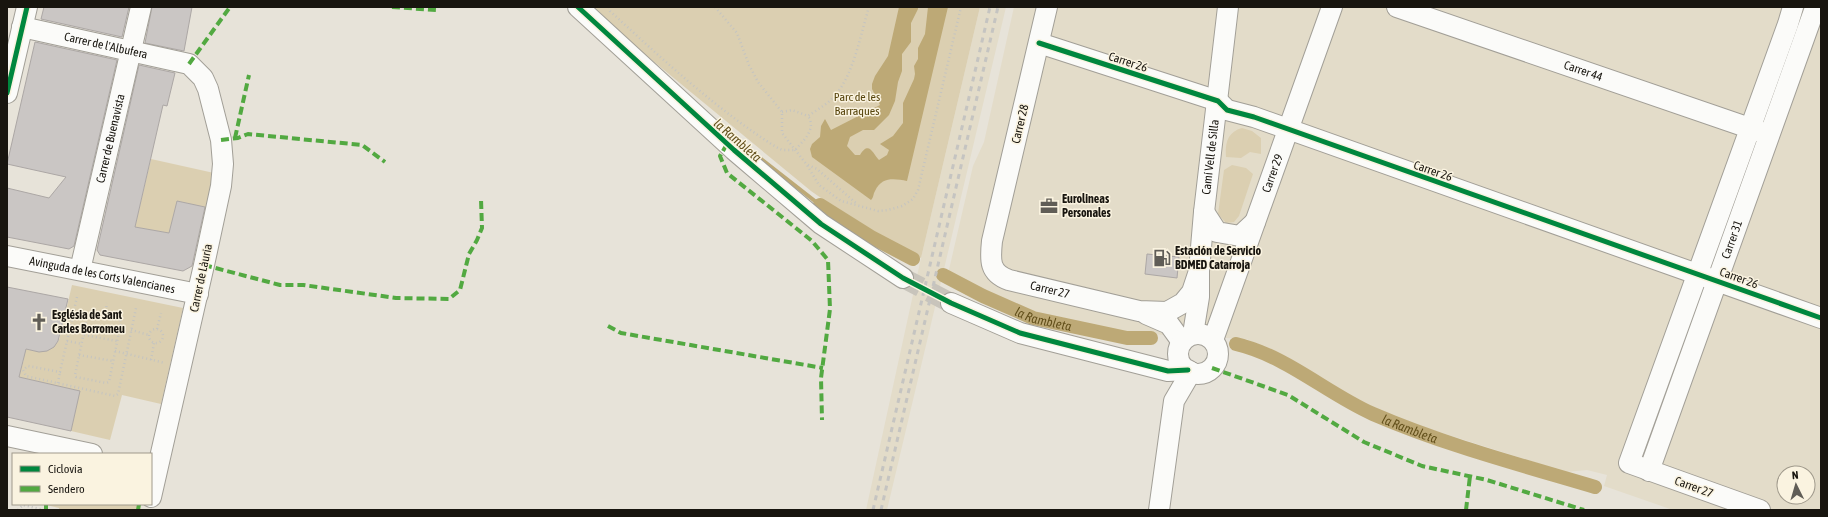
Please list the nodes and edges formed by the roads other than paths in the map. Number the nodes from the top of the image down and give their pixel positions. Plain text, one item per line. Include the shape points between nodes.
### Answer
1 (27, 7) edge
2 (141, 7) edge
3 (578, 7) edge
4 (1047, 7) edge
5 (1228, 7) edge
6 (1332, 7) edge
7 (1397, 7) edge
8 (1793, 7) edge
9 (1813, 7) edge
10 (22, 27) junction
11 (1039, 43) junction
12 (131, 52) junction
13 (189, 64) joint
14 (7, 92) edge
15 (1218, 102) junction
16 (1750, 129) junction
17 (1288, 131) junction
18 (1769, 135) junction
19 (1204, 212) junction
20 (1255, 222) junction
21 (992, 241) joint
22 (7, 256) edge
23 (80, 270) junction
24 (1199, 271) junction
25 (1698, 274) junction
26 (903, 278) tunnel mouth
27 (1717, 281) junction
28 (198, 294) junction
29 (951, 303) tunnel mouth
30 (1139, 311) junction
31 (1821, 318) edge
32 (1213, 340) junction
33 (1185, 341) junction
34 (1144, 365) junction
35 (1190, 371) junction
36 (7, 436) edge
37 (87, 453) edge
38 (1629, 464) joint
39 (154, 467) edge
40 (1649, 471) junction
41 (152, 487) edge
42 (1159, 510) edge
43 (1760, 510) edge

1 - 10 street
2 - 12 street, Carrer de Buenavista
3 - 26 street via 734,150 821,224
4 - 11 street, Carrer 28
5 - 15 street, Camí Vell de Silla
6 - 17 street, Carrer 29
7 - 16 street, Carrer 44
8 - 16 street, Carrer 31
9 - 18 street, Carrer 31
10 - 12 street, Carrer de l'Albufera
10 - 14 street
11 - 15 street, Carrer 26
11 - 21 street, Carrer 28
12 - 13 street, Carrer de l'Albufera
12 - 23 street, Carrer de Buenavista
13 - 28 street, Carrer de Làuria via 203,78 208,90 223,152 221,186
15 - 17 street, Carrer 26 via 1227,110
15 - 19 street, Camí Vell de Silla
16 - 18 street, Carrer 44
16 - 25 street, Carrer 31
17 - 20 street, Carrer 29
17 - 25 street, Carrer 26
18 - 27 street, Carrer 31
19 - 20 street via 1217,232 1240,236
19 - 24 street, Camí Vell de Silla
20 - 32 street, Carrer 29
21 - 30 street, Carrer 27 via 992,268 999,276
22 - 23 street, Avinguda de les Corts Valencianes
23 - 28 street, Avinguda de les Corts Valencianes
24 - 30 street, Carrer 27 via 1192,292 1176,308 1167,312
24 - 33 street, Camí Vell de Silla via 1199,297
25 - 27 street, Carrer 26
25 - 38 street, Carrer 31
27 - 31 street, Carrer 26
27 - 40 street, Carrer 31
28 - 39 street, Carrer de Làuria
29 - 34 street via 1020,333
30 - 33 street, Carrer 27 via 1169,324
32 - 33 street via 1204,334
32 - 35 street via 1218,351 1216,363 1208,371 1197,374
33 - 34 street via 1173,356
33 - 35 street via 1179,360
34 - 35 street via 1168,371
35 - 42 street via 1174,401
36 - 37 street
38 - 40 street, Carrer 27
39 - 41 street, Carrer de Làuria
40 - 43 street, Carrer 27

